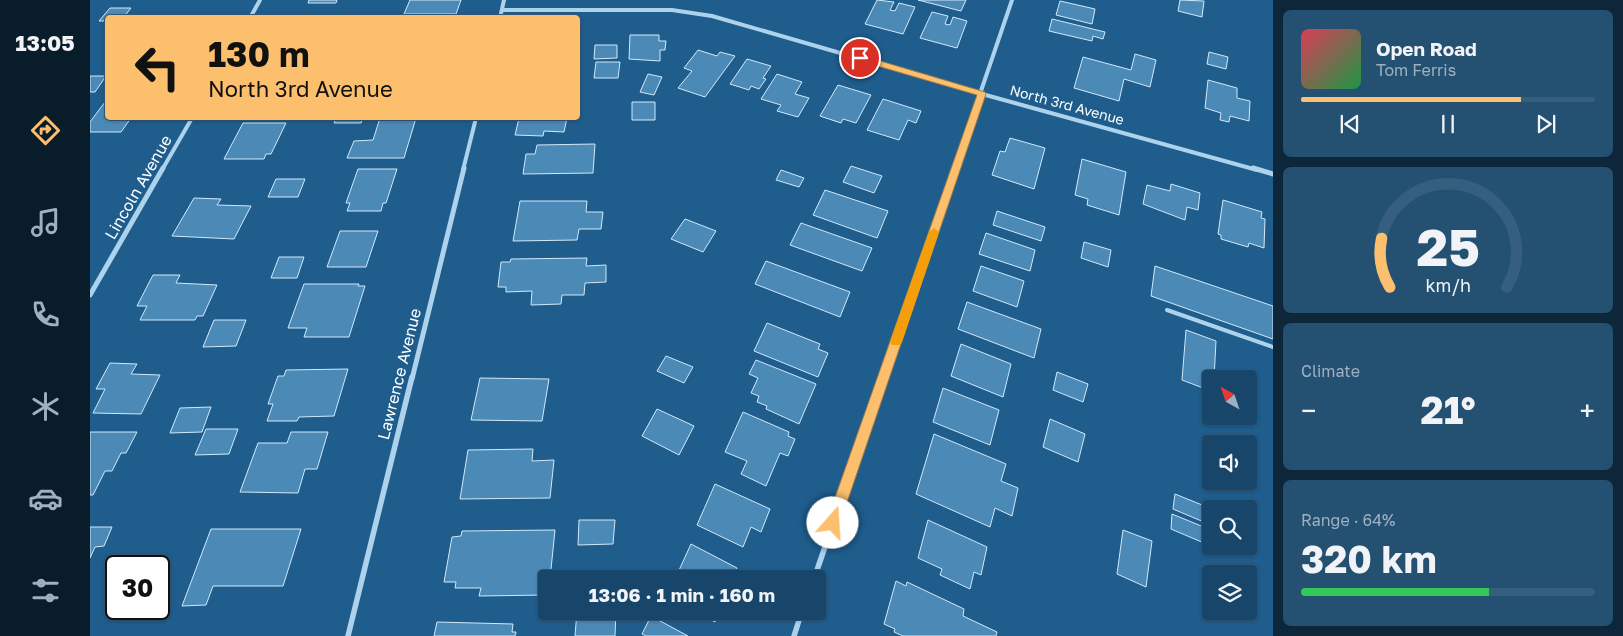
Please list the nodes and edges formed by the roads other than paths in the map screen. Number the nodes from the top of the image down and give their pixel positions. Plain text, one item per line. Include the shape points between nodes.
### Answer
1 (260, 0) edge
2 (504, 0) edge
3 (1012, 0) edge
4 (502, 10) junction
5 (252, 15) edge
6 (501, 15) edge
7 (982, 94) junction
8 (191, 120) edge
9 (476, 120) edge
10 (1273, 174) edge
11 (90, 295) edge
12 (1167, 310) dead end
13 (1273, 347) edge
14 (817, 570) edge
15 (799, 620) edge
16 (348, 636) edge
17 (794, 636) edge

1 - 5 street
2 - 4 street
3 - 7 street
4 - 6 street
4 - 7 street, North 3rd Avenue via 672,10 712,16
7 - 10 street, North 3rd Avenue
7 - 14 street
8 - 11 street, Lincoln Avenue
9 - 16 street, Lawrence Avenue
12 - 13 lane
15 - 17 street

